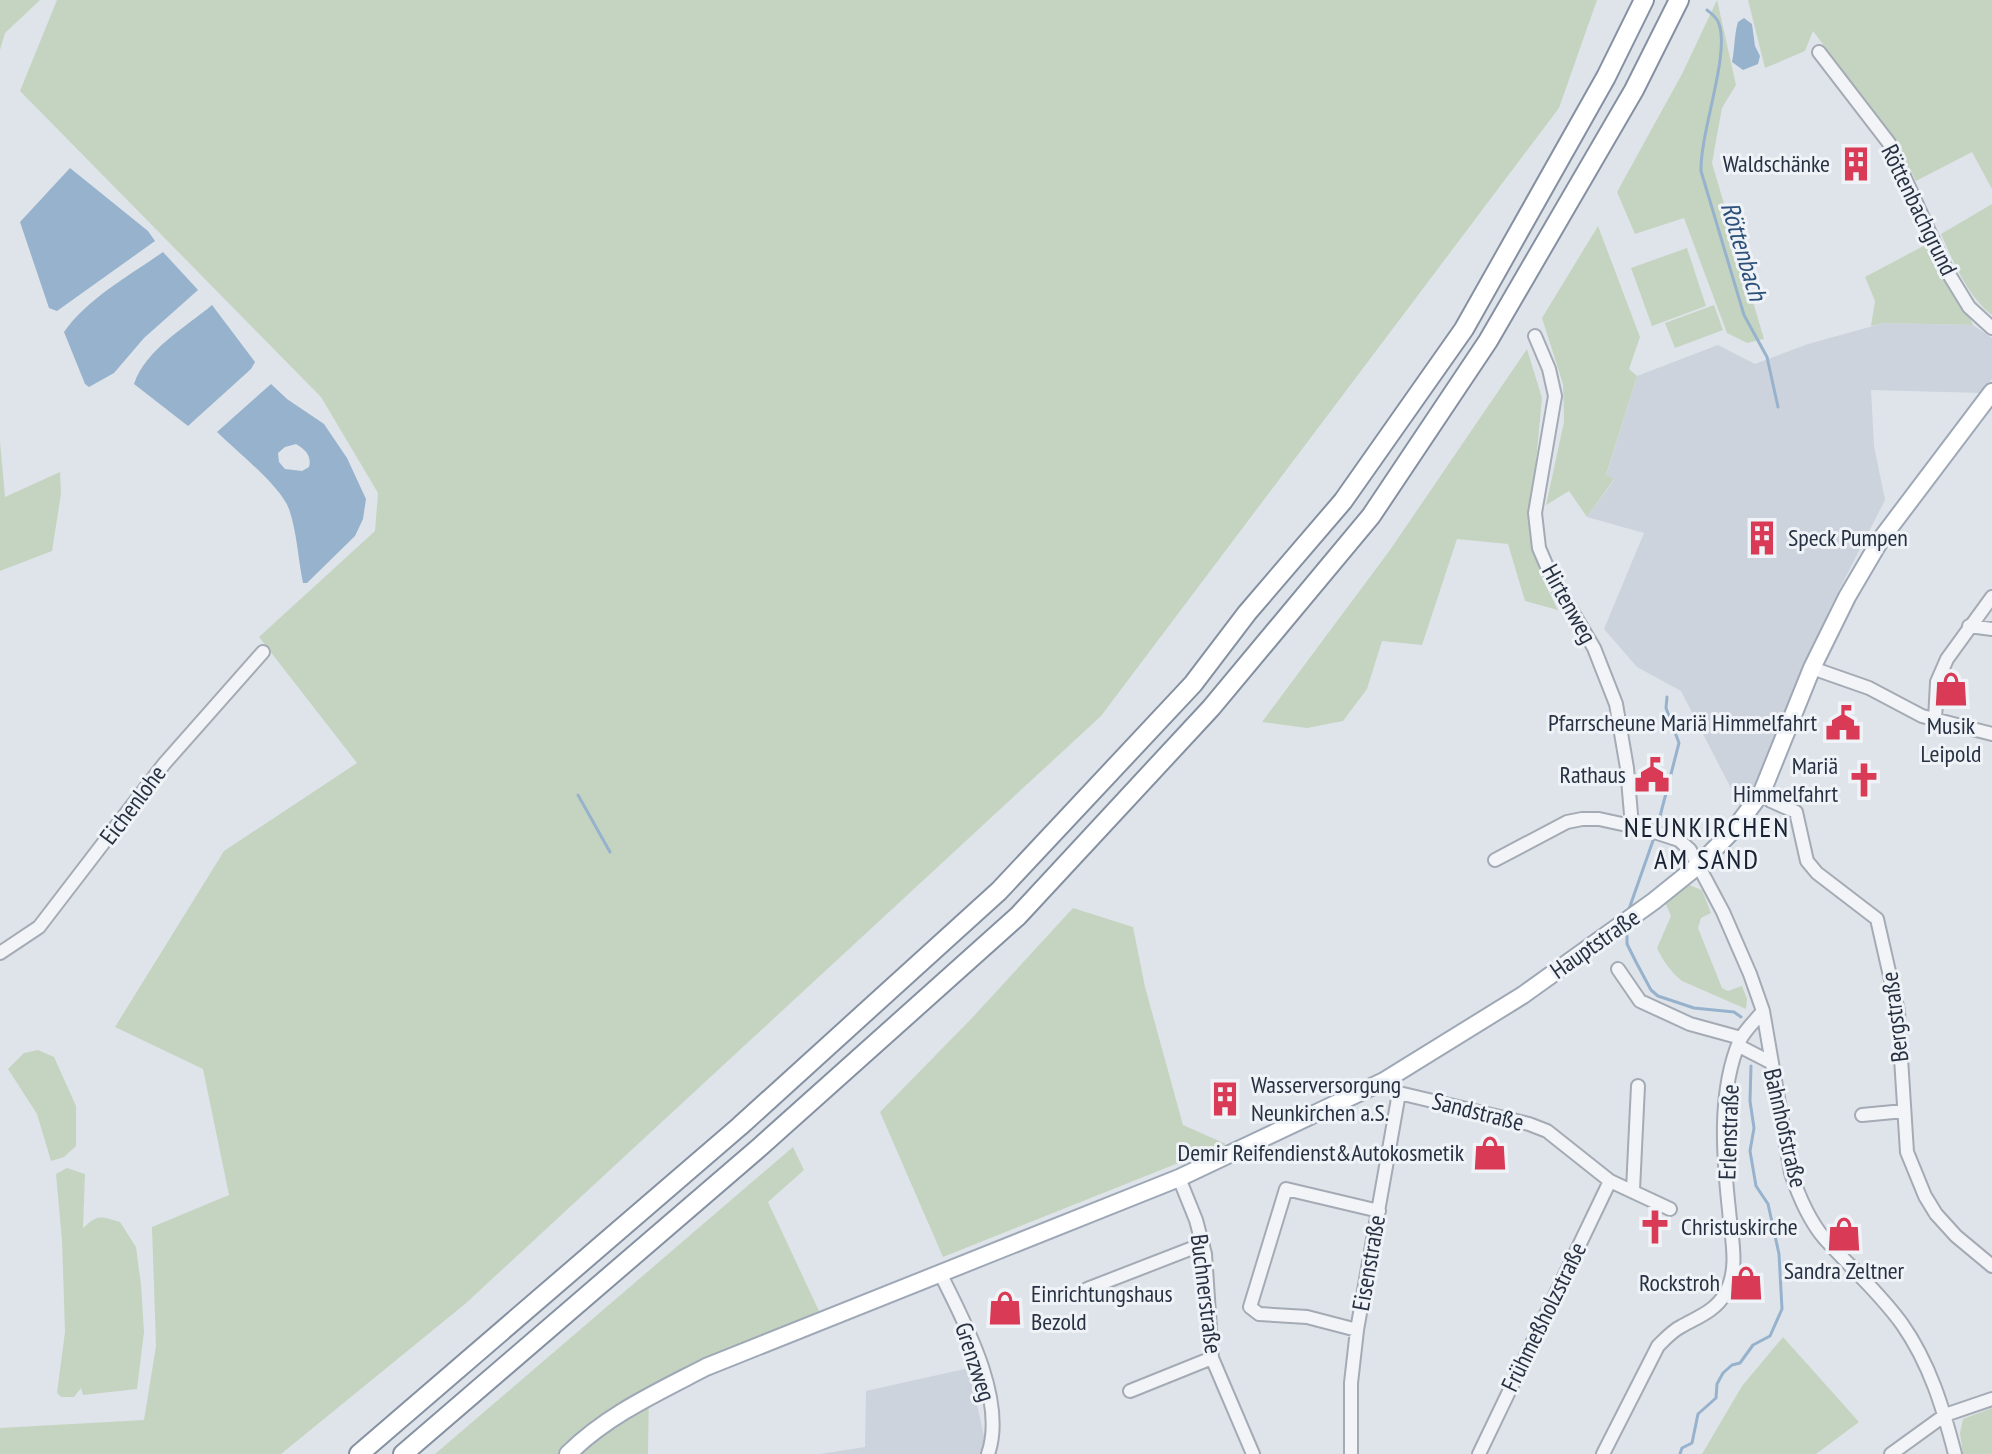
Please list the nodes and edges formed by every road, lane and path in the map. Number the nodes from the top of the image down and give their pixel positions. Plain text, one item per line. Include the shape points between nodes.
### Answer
1 (1644, 0) edge
2 (1679, 0) edge
3 (1819, 52) dead end
4 (1992, 328) edge
5 (1535, 336) dead end
6 (1992, 392) edge
7 (1992, 597) edge
8 (1969, 626) junction
9 (1992, 629) edge
10 (263, 652) dead end
11 (1812, 668) junction
12 (1935, 720) junction
13 (1992, 734) edge
14 (1762, 792) junction
15 (1638, 828) junction
16 (1495, 860) dead end
17 (1700, 864) junction
18 (0, 953) edge
19 (1618, 969) dead end
20 (1763, 1011) junction
21 (1740, 1042) junction
22 (1770, 1062) junction
23 (1384, 1081) junction
24 (1638, 1086) dead end
25 (1399, 1093) junction
26 (1904, 1111) junction
27 (1862, 1115) dead end
28 (1179, 1178) junction
29 (1610, 1181) junction
30 (1633, 1190) junction
31 (1670, 1209) dead end
32 (1379, 1211) junction
33 (1203, 1244) junction
34 (1992, 1264) edge
35 (940, 1273) junction
36 (1087, 1289) dead end
37 (1357, 1330) junction
38 (1212, 1358) junction
39 (1130, 1391) dead end
40 (1992, 1399) edge
41 (1945, 1415) junction
42 (359, 1454) edge
43 (403, 1454) edge
44 (568, 1454) edge
45 (988, 1454) edge
46 (1253, 1454) edge
47 (1351, 1454) edge
48 (1479, 1454) edge
49 (1603, 1454) edge
50 (1891, 1454) edge
51 (1955, 1454) edge

1 - 42 highway via 1464,329 1343,501 1193,684 999,891 740,1126
2 - 43 highway via 1634,90 1488,341 1371,516 1211,708 1018,916 749,1157
3 - 4 street, Röttenbachgrund via 1889,143 1947,271 1969,307
5 - 15 street, Hirtenweg via 1555,396 1535,513 1539,548 1594,648 1616,704
6 - 11 main road, Hauptstraße via 1881,539
7 - 8 street
8 - 9 street
8 - 12 street via 1937,682
10 - 18 street, Eichenlohe via 164,764 39,927
11 - 12 street
11 - 14 main road, Hauptstraße
12 - 13 street
14 - 17 main road, Hauptstraße
14 - 26 street, Bergstraße via 1796,812 1807,861 1817,873 1877,919 1898,1011
15 - 16 street via 1599,819 1567,822
15 - 17 street via 1674,838
17 - 20 street, Bahnhofstraße
17 - 23 main road, Hauptstraße via 1523,995
19 - 21 street via 1640,1001
20 - 21 street, Erlenstraße
20 - 22 street, Bahnhofstraße
21 - 22 street
21 - 49 street, Erlenstraße via 1730,1079 1724,1150 1734,1255 1729,1285 1709,1312 1658,1346
22 - 41 street, Bahnhofstraße via 1796,1190 1822,1235 1903,1326
23 - 25 street
23 - 28 main road, Hauptstraße
24 - 30 street
25 - 29 street, Sandstraße via 1547,1131
25 - 32 street, Eisenstraße
26 - 27 street
26 - 34 street, Bergstraße via 1907,1152 1925,1196 1956,1236
28 - 33 street, Buchnerstraße
28 - 35 main road, Hauptstraße
29 - 30 street, Sandstraße
29 - 48 street, Frühmeßholzstraße
30 - 31 street, Sandstraße
32 - 37 street, Eisenstraße
32 - 37 street via 1286,1189 1250,1307 1259,1314 1307,1317
33 - 36 street
33 - 38 street, Buchnerstraße
35 - 44 main road, Hauptstraße via 706,1367 634,1404
35 - 45 street, Grenzweg via 988,1391
37 - 47 street, Eisenstraße
38 - 39 street
38 - 46 street, Buchnerstraße
40 - 41 street
41 - 50 street
41 - 51 street, Bahnhofstraße

